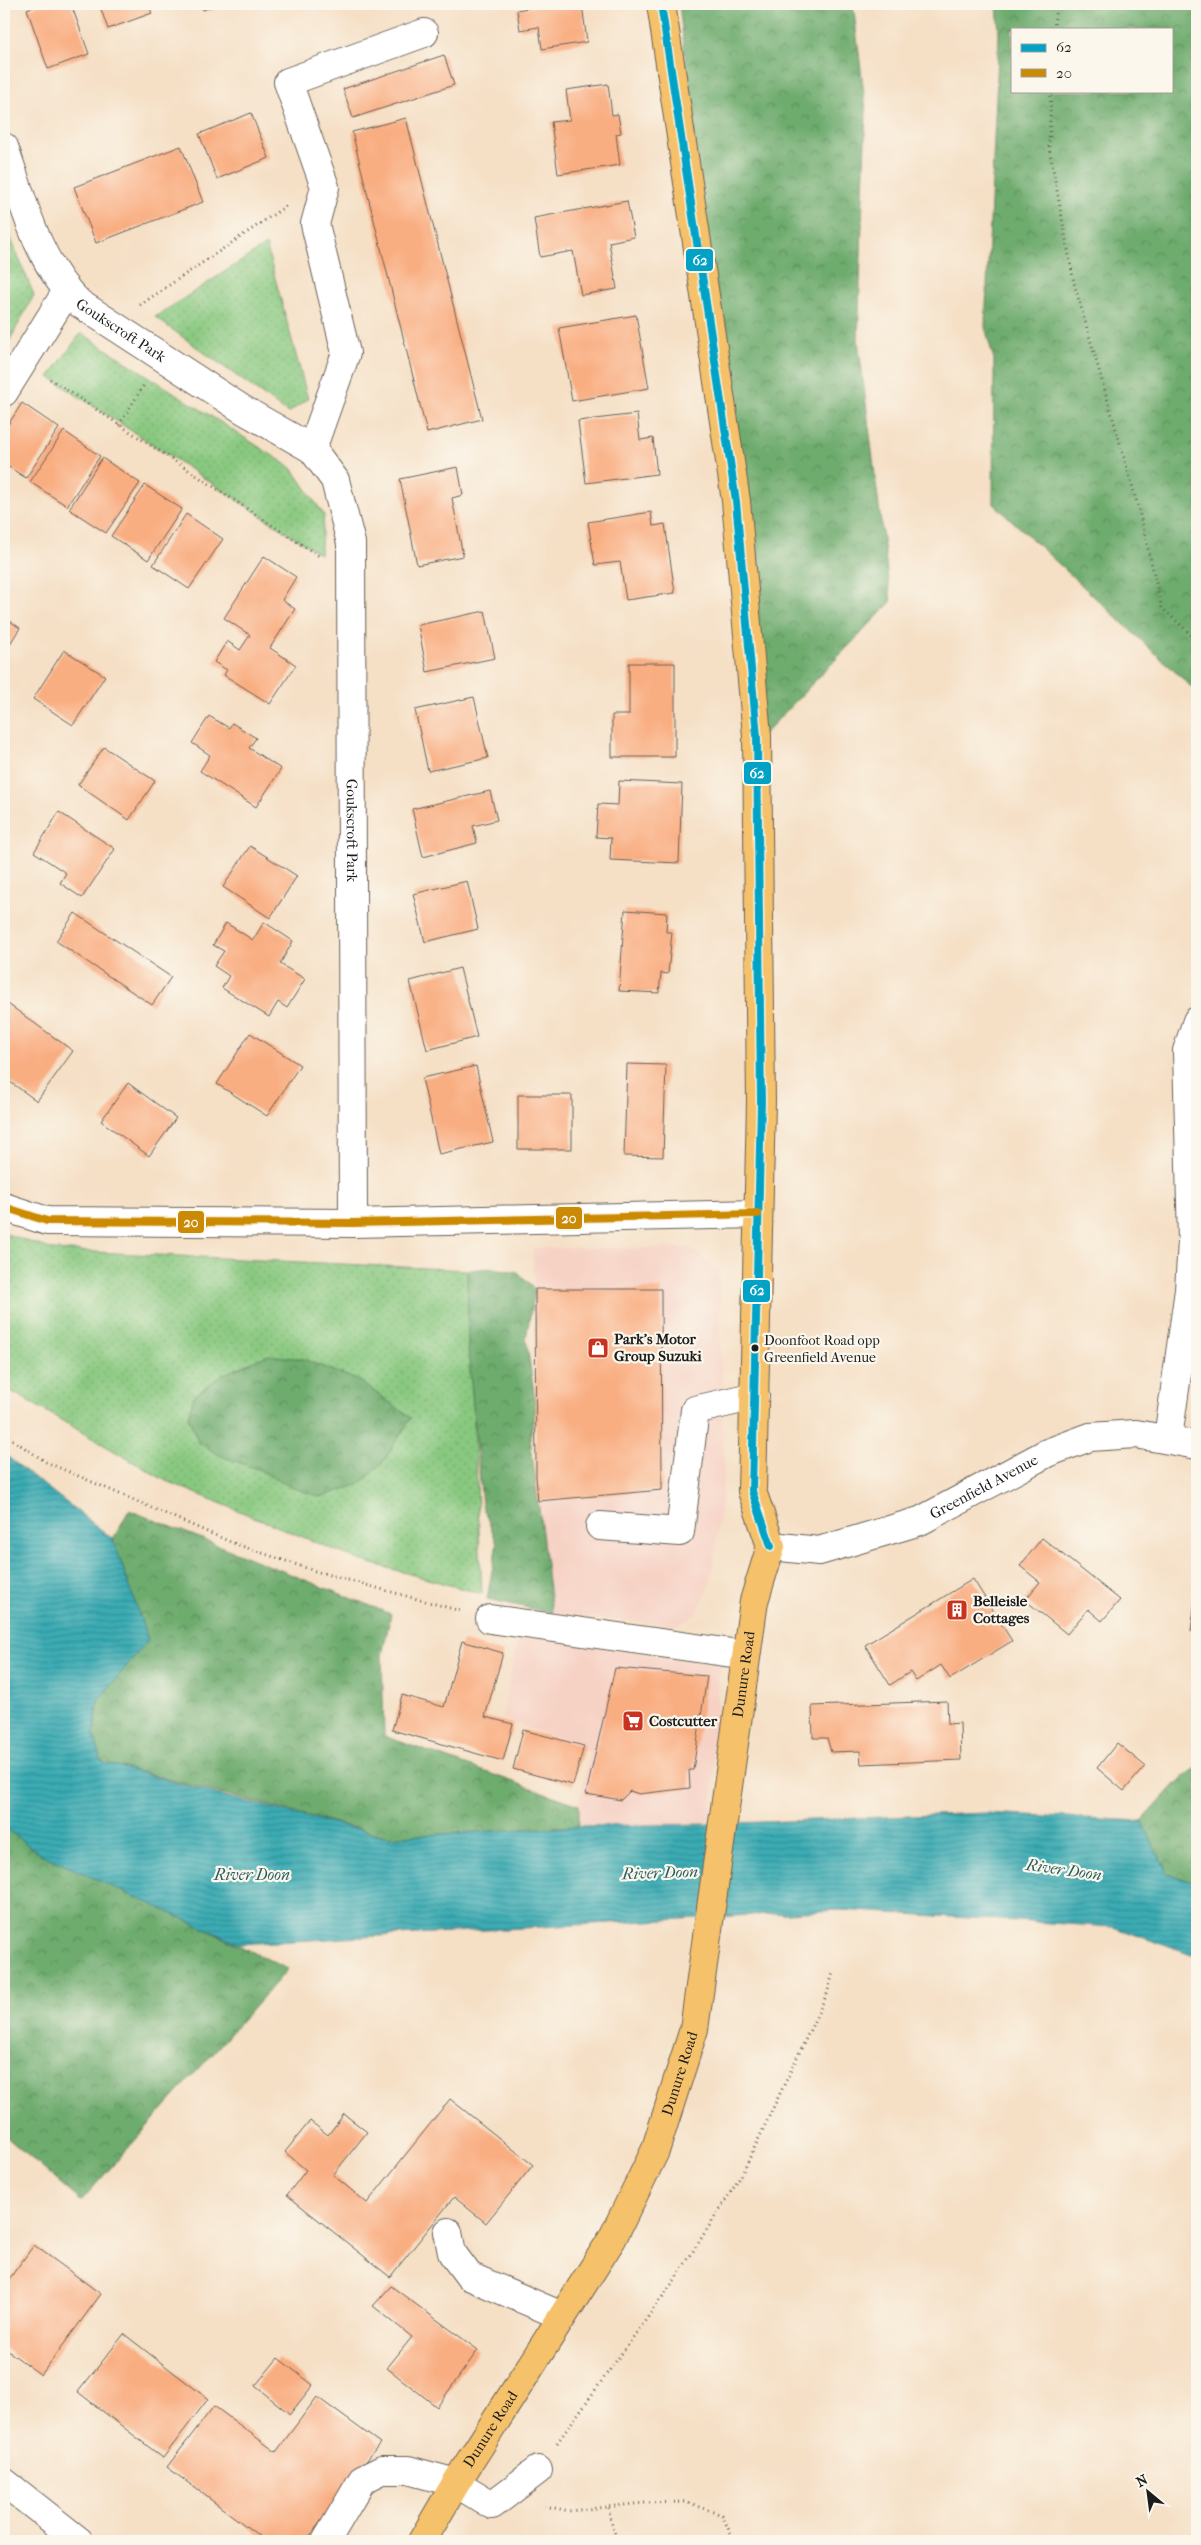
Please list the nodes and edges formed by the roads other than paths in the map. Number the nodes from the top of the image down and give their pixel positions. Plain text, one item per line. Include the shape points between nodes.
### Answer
1 (661, 4) edge
2 (424, 33) dead end
3 (4, 147) edge
4 (67, 291) junction
5 (4, 392) edge
6 (312, 449) junction
7 (1197, 1021) edge
8 (4, 1207) edge
9 (758, 1214) junction
10 (353, 1223) junction
11 (755, 1396) junction
12 (1168, 1438) junction
13 (1197, 1444) edge
14 (600, 1526) dead end
15 (771, 1546) junction
16 (490, 1619) road end
17 (746, 1655) junction
18 (448, 2232) dead end
19 (562, 2316) junction
20 (538, 2470) road end
21 (4, 2482) edge
22 (456, 2483) junction
23 (79, 2541) edge
24 (326, 2541) edge
25 (422, 2541) edge

1 - 9 main road via 736,501 757,736 761,1102
2 - 6 street via 288,82 325,187 315,224 346,353
3 - 4 street, Goukscroft Park via 44,256
4 - 5 street
4 - 6 street, Goukscroft Park via 79,303 242,409
6 - 10 street, Goukscroft Park via 336,480 351,543
7 - 12 street via 1188,1051 1192,1241 1189,1290
8 - 10 street via 47,1221
9 - 10 street
9 - 11 main road
11 - 14 street via 695,1410 680,1532
11 - 15 main road via 752,1491
12 - 13 street, Greenfield Avenue
12 - 15 street, Greenfield Avenue via 1136,1434 1090,1437 1047,1453 920,1521 819,1551
15 - 17 main road, Dunure Road via 754,1601
16 - 17 street
17 - 19 main road, Dunure Road via 694,2029 655,2151 612,2239
18 - 19 street via 452,2253 470,2276
19 - 22 main road, Dunure Road
20 - 22 street via 492,2505
21 - 23 street
22 - 24 street via 408,2470 382,2470 362,2480
22 - 25 main road, Dunure Road

